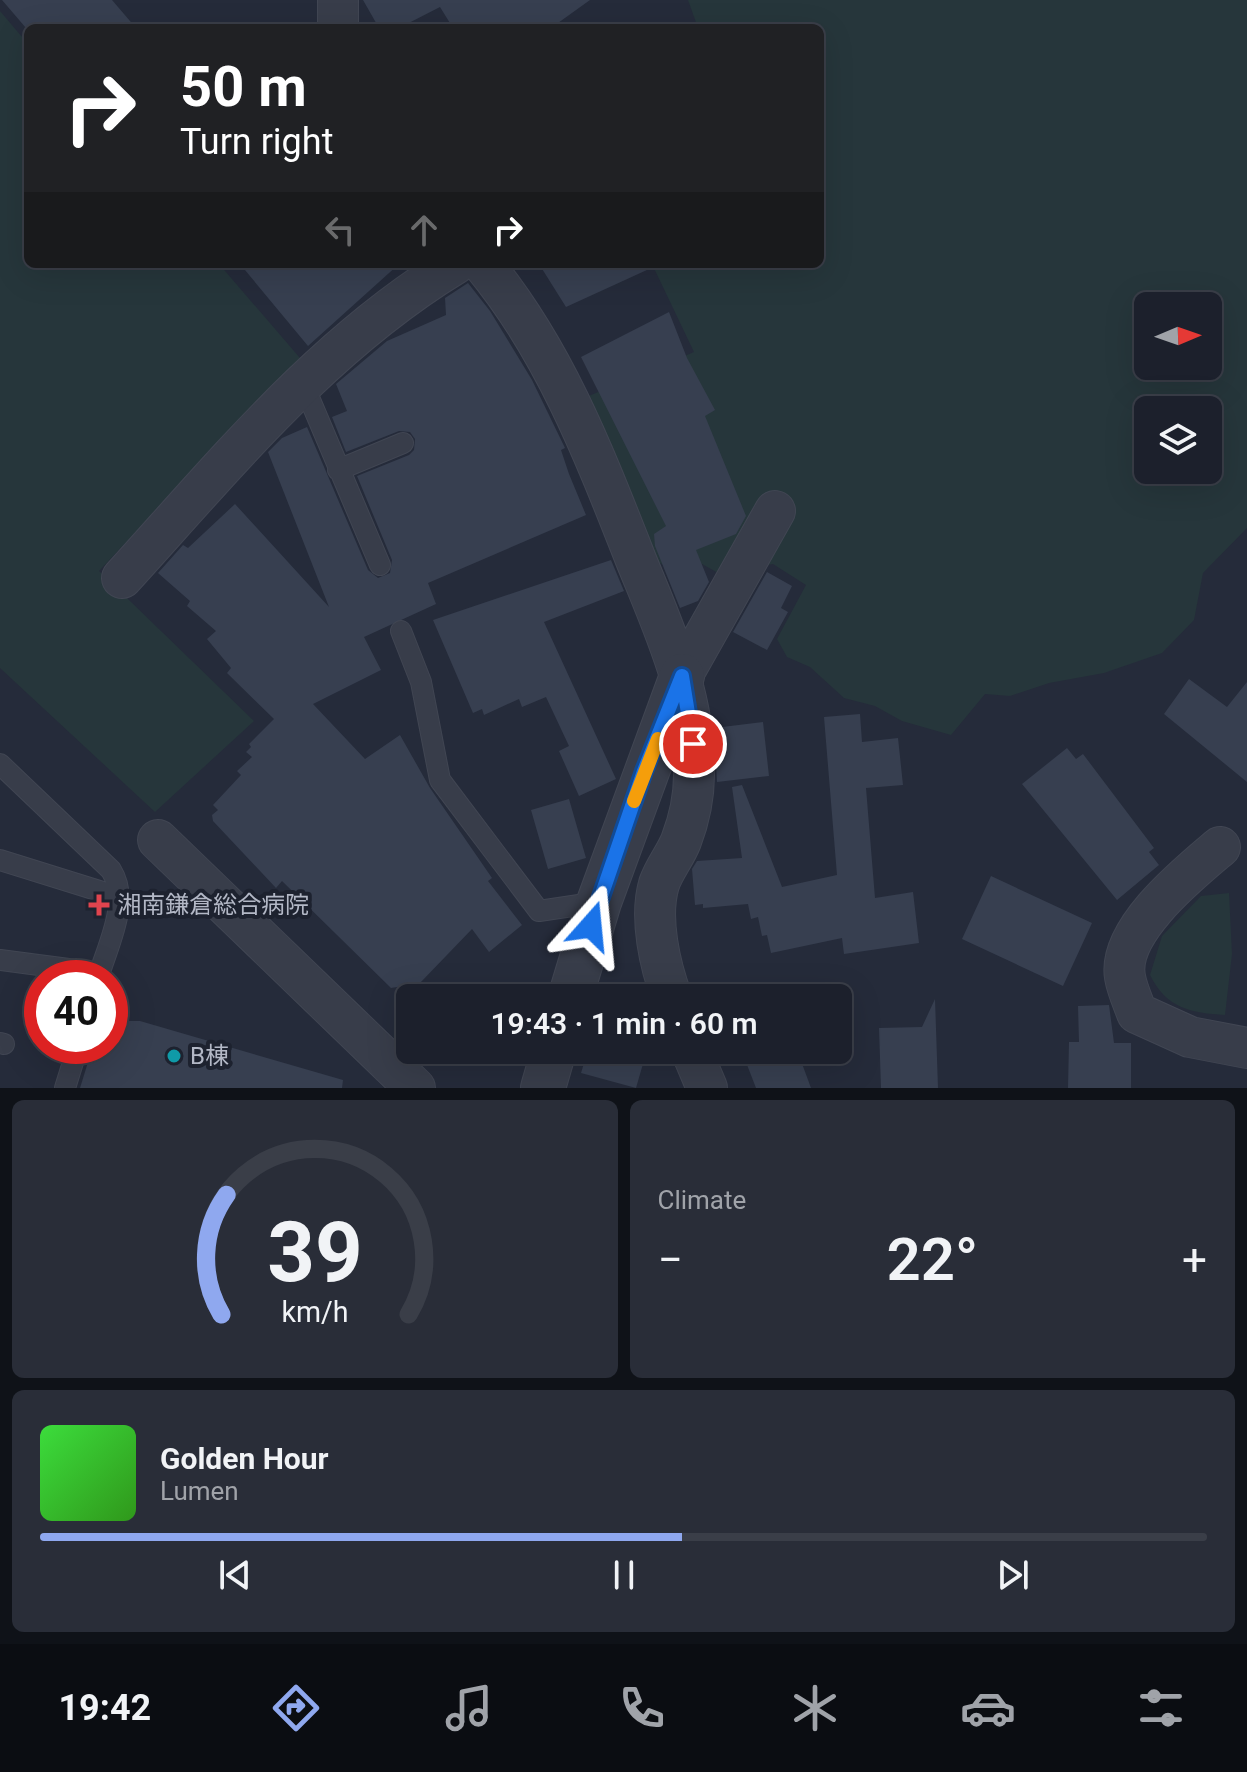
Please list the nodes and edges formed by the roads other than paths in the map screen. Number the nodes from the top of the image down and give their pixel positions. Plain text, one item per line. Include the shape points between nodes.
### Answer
1 (448, 268) edge
2 (486, 268) edge
3 (302, 381) junction
4 (403, 443) dead end
5 (338, 470) junction
6 (775, 511) dead end
7 (380, 565) dead end
8 (122, 578) dead end
9 (401, 631) dead end
10 (682, 676) junction
11 (2, 768) edge
12 (158, 840) dead end
13 (1220, 847) dead end
14 (0, 860) edge
15 (122, 898) junction
16 (599, 902) junction
17 (0, 960) edge
18 (103, 960) edge
19 (24, 964) edge
20 (574, 984) edge
21 (669, 984) edge
22 (1247, 1048) edge
23 (72, 1064) edge
24 (550, 1064) edge
25 (697, 1064) edge
26 (65, 1088) edge
27 (415, 1088) edge
28 (543, 1088) edge
29 (707, 1088) edge

1 - 3 street
2 - 10 street via 516,304 566,395
3 - 5 lane
3 - 8 street
4 - 5 lane
5 - 7 lane
6 - 10 street
9 - 16 lane via 421,682 440,780 539,911
10 - 16 street
10 - 21 street via 694,776 690,810 659,885 655,916
11 - 15 lane via 111,870
12 - 27 street
13 - 22 street via 1182,878 1132,937 1125,975 1137,1013 1190,1037
14 - 15 lane
15 - 18 lane
16 - 20 street
17 - 19 lane
23 - 26 lane
24 - 28 street
25 - 29 street

